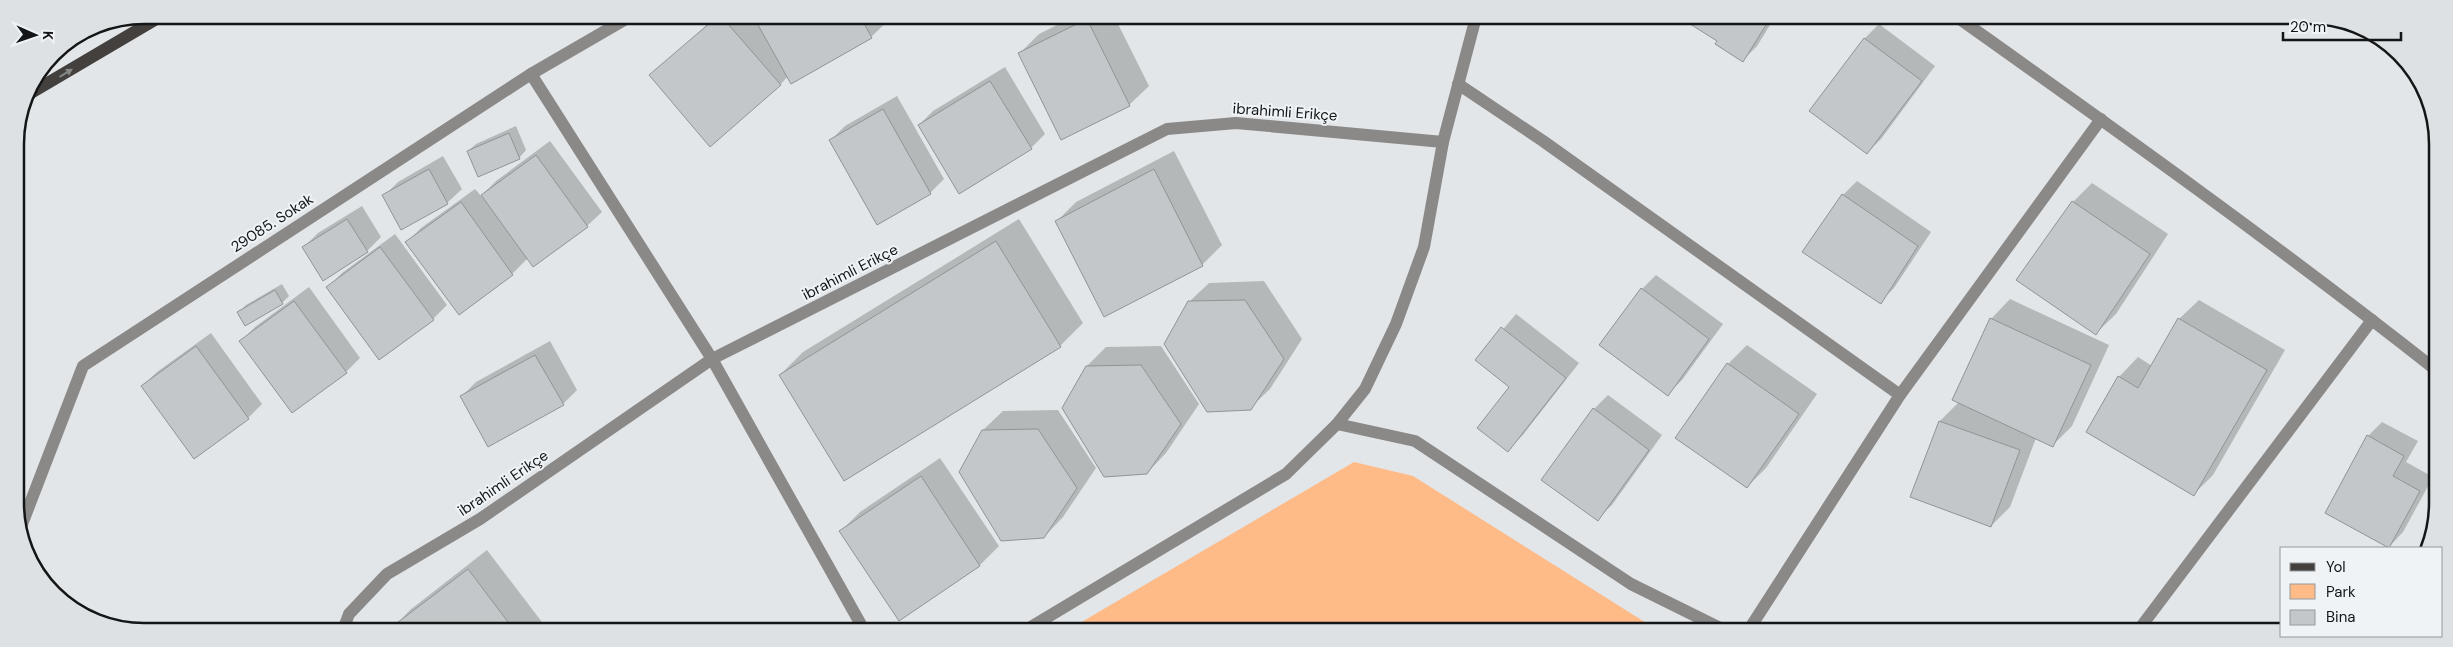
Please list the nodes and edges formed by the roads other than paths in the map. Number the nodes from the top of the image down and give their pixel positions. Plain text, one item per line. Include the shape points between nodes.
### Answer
1 (149, 24) edge
2 (617, 24) edge
3 (1474, 24) edge
4 (1967, 24) edge
5 (531, 74) junction
6 (1458, 84) junction
7 (37, 89) edge
8 (2101, 120) junction
9 (1443, 142) junction
10 (2372, 320) junction
11 (712, 359) junction
12 (2429, 365) edge
13 (1900, 394) junction
14 (1337, 424) junction
15 (25, 517) edge
16 (346, 623) edge
17 (860, 623) edge
18 (1038, 623) edge
19 (1710, 623) edge
20 (1753, 623) edge
21 (2144, 623) edge

7 -> 1 main road
2 - 5 street, 29085. Sokak
3 - 6 street
4 - 8 street
5 - 11 street
5 - 15 street, 29085. Sokak via 82,366
6 - 9 street
6 - 13 street
8 - 10 street
8 - 13 street
9 - 11 street, ibrahimli Erikçe via 1236,123 1167,129
9 - 14 street via 1424,247 1396,324 1366,390
10 - 12 street
10 - 21 street
11 - 16 street, ibrahimli Erikçe via 480,519 387,574 349,614
11 - 17 street
13 - 20 street
14 - 18 street via 1286,474
14 - 19 street via 1416,441 1631,584

